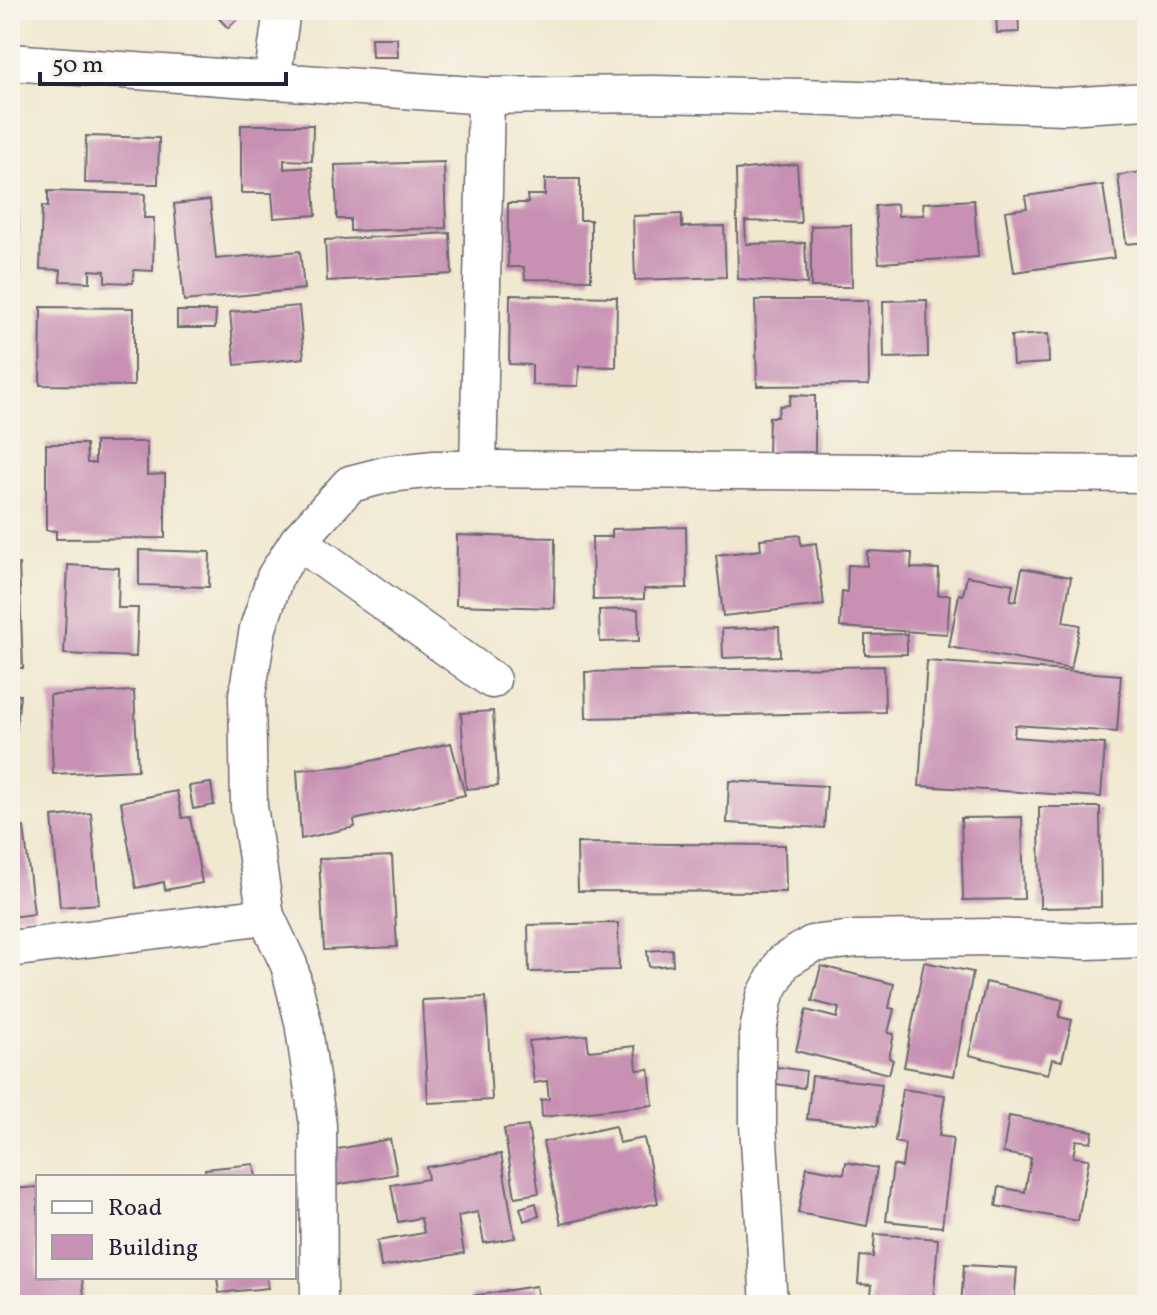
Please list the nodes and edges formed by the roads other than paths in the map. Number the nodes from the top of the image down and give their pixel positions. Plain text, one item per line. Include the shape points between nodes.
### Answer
1 (282, 10) edge
2 (10, 62) edge
3 (272, 81) junction
4 (486, 96) junction
5 (1147, 101) edge
6 (478, 469) junction
7 (1147, 474) edge
8 (298, 541) junction
9 (492, 680) dead end
10 (266, 916) junction
11 (1147, 939) edge
12 (10, 949) edge
13 (319, 1305) edge
14 (769, 1305) edge

1 - 3 street
2 - 3 street
3 - 4 street
4 - 5 street via 653,94 1065,106
4 - 6 street
6 - 7 street
6 - 8 street via 389,474 350,484
8 - 9 street
8 - 10 street via 275,577 258,628 247,695 249,807
10 - 12 street
10 - 13 street via 289,965 318,1125
11 - 14 street via 856,939 812,944 783,962 765,996 758,1031

